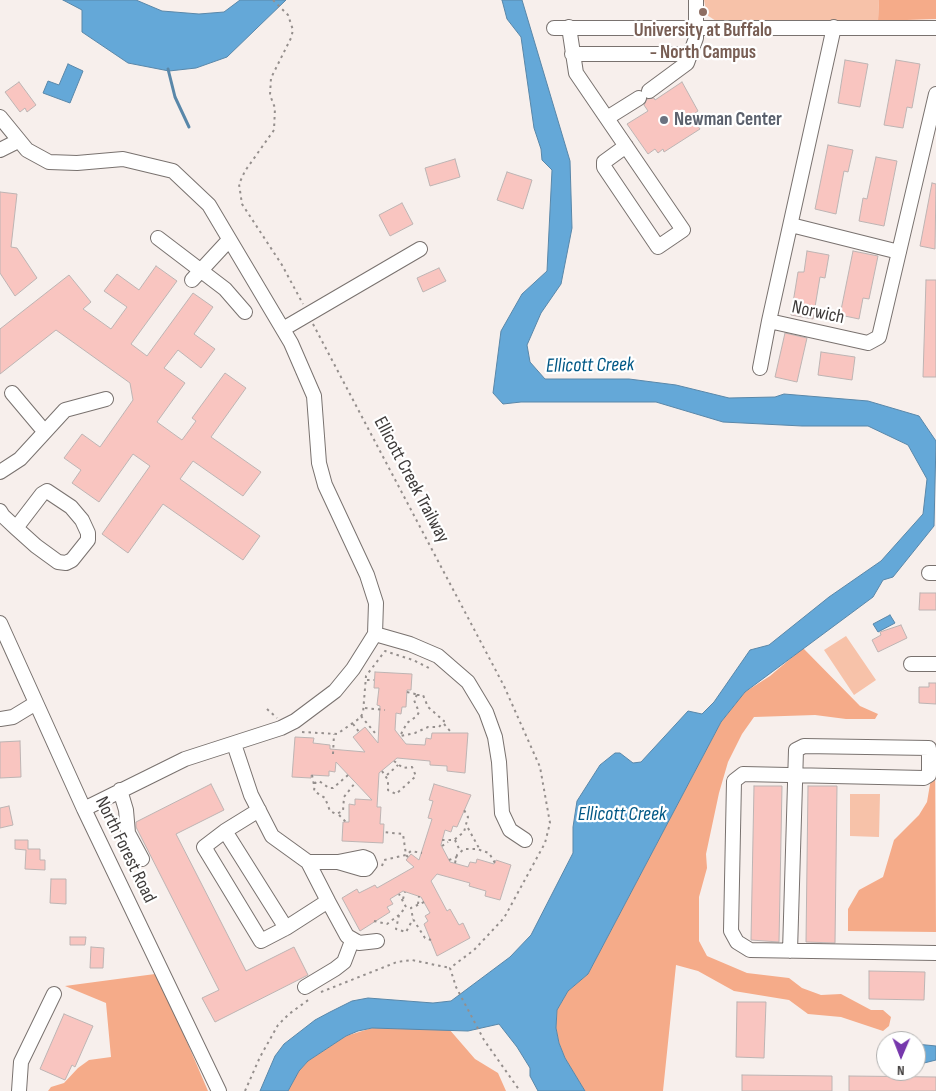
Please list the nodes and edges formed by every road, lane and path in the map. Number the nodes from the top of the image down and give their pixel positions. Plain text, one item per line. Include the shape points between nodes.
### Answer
1 (273, 0) edge
2 (696, 0) edge
3 (697, 26) junction
4 (569, 27) junction
5 (834, 27) junction
6 (554, 28) dead end
7 (936, 28) edge
8 (572, 54) junction
9 (692, 54) junction
10 (936, 94) edge
11 (0, 117) edge
12 (607, 118) junction
13 (18, 141) junction
14 (626, 146) junction
15 (0, 150) edge
16 (791, 225) junction
17 (158, 238) dead end
18 (229, 240) junction
19 (420, 249) dead end
20 (899, 252) junction
21 (197, 275) junction
22 (245, 312) dead end
23 (308, 314) junction
24 (768, 321) junction
25 (283, 329) junction
26 (760, 368) dead end
27 (12, 393) dead end
28 (106, 399) dead end
29 (44, 431) junction
30 (0, 472) edge
31 (0, 511) edge
32 (16, 528) junction
33 (0, 624) edge
34 (375, 634) junction
35 (911, 664) dead end
36 (936, 664) edge
37 (429, 668) dead end
38 (366, 680) junction
39 (374, 680) dead end
40 (407, 692) dead end
41 (419, 695) junction
42 (36, 703) junction
43 (364, 708) junction
44 (266, 709) dead end
45 (385, 710) dead end
46 (361, 716) junction
47 (0, 719) edge
48 (443, 723) junction
49 (353, 724) junction
50 (287, 726) junction
51 (450, 731) dead end
52 (359, 732) dead end
53 (376, 733) dead end
54 (334, 734) junction
55 (234, 744) junction
56 (932, 746) edge
57 (333, 754) dead end
58 (394, 761) dead end
59 (398, 765) junction
60 (382, 771) dead end
61 (794, 774) junction
62 (312, 775) dead end
63 (348, 775) dead end
64 (387, 776) junction
65 (355, 783) dead end
66 (314, 784) junction
67 (120, 790) junction
68 (84, 809) junction
69 (259, 810) junction
70 (464, 810) dead end
71 (338, 814) junction
72 (346, 822) dead end
73 (467, 827) junction
74 (225, 831) junction
75 (383, 832) dead end
76 (442, 840) dead end
77 (455, 840) junction
78 (525, 840) dead end
79 (450, 841) junction
80 (442, 846) dead end
81 (480, 850) junction
82 (460, 851) junction
83 (422, 853) dead end
84 (407, 856) junction
85 (457, 857) junction
86 (142, 859) dead end
87 (449, 860) dead end
88 (308, 862) junction
89 (338, 862) dead end
90 (495, 862) dead end
91 (456, 863) dead end
92 (382, 869) dead end
93 (405, 892) dead end
94 (399, 894) dead end
95 (420, 896) dead end
96 (328, 901) junction
97 (403, 901) junction
98 (424, 902) dead end
99 (418, 905) junction
100 (406, 907) junction
101 (411, 908) junction
102 (399, 915) junction
103 (413, 919) junction
104 (374, 921) dead end
105 (286, 928) junction
106 (431, 940) dead end
107 (352, 941) junction
108 (376, 941) dead end
109 (790, 951) junction
110 (936, 953) edge
111 (450, 968) junction
112 (305, 987) dead end
113 (54, 994) dead end
114 (19, 1091) edge
115 (219, 1091) edge
116 (244, 1091) edge
117 (520, 1091) edge

1 - 23 path, Ellicott Creek Trailway via 288,15 293,30 271,78 274,130 245,171 240,184 242,204 282,265
2 - 3 street
3 - 4 street
3 - 5 street
3 - 9 street
4 - 6 street
4 - 8 street
5 - 7 street
5 - 16 street, Norwich
8 - 9 street
8 - 12 street via 576,73
9 - 12 street via 687,63
10 - 20 street, Norwich
11 - 13 street
12 - 14 street
13 - 15 street
13 - 18 street via 49,162 77,163 123,158 173,171 209,205
14 - 14 street via 683,230 658,247 604,167 604,162
16 - 20 street
16 - 24 street, Norwich
17 - 21 street
18 - 21 street
18 - 25 street
19 - 23 street
20 - 24 street, Norwich via 879,337 868,343
21 - 22 street via 225,289
23 - 25 street
23 - 111 path, Ellicott Creek Trailway via 504,686 540,767 550,823 545,843 504,918 474,950
24 - 26 street
25 - 34 street via 314,396 319,463 325,485 367,575 376,604
27 - 29 street
28 - 29 street via 65,410
29 - 30 street via 20,459
31 - 32 street
32 - 32 street via 47,491 71,507 82,520 88,540 72,560 58,562
33 - 42 street, North Forest Road
34 - 50 street via 335,691
34 - 78 street via 438,656 468,682 486,712 495,737 502,813 510,830
35 - 36 street
37 - 38 path via 385,651
38 - 39 path
38 - 43 path
40 - 41 path
41 - 48 path via 425,698 431,711 442,717
41 - 48 path via 414,700 419,712 407,723 400,736 439,727
42 - 47 street via 13,717
42 - 68 street, North Forest Road
43 - 45 path
43 - 46 path
44 - 50 path
46 - 49 path
46 - 53 path
48 - 51 path
49 - 52 path
49 - 54 path
50 - 54 path via 293,731
50 - 55 street
54 - 57 path
55 - 67 street via 185,760
55 - 69 street via 251,796
56 - 61 street via 804,746 796,750
56 - 61 street via 929,775 924,778
58 - 59 path
59 - 64 path
59 - 64 path via 412,767 416,776 396,794 388,790
60 - 64 path
61 - 109 street
61 - 109 street via 743,774 734,781 731,931 737,942 750,950
62 - 66 path
63 - 66 path via 333,788 319,781
65 - 71 path via 346,793 343,811
66 - 71 path via 314,791 325,798 330,811
67 - 68 street
67 - 86 street via 128,833
68 - 115 street, North Forest Road
69 - 74 street
69 - 88 street via 272,836
70 - 73 path via 468,817
71 - 72 path
73 - 77 path
73 - 81 path
74 - 105 street
74 - 105 street via 204,847 247,920 261,941
75 - 84 path via 403,834
76 - 79 path
77 - 79 path
77 - 82 path
79 - 80 path
81 - 82 path
81 - 90 path via 490,853
82 - 85 path
83 - 84 path via 414,850
84 - 92 path via 384,860
85 - 87 path
85 - 91 path
88 - 89 street
88 - 96 street
93 - 97 path
94 - 97 path
95 - 99 path
96 - 105 street
96 - 107 street
97 - 100 path
98 - 99 path
99 - 101 path
100 - 101 path
100 - 102 path
101 - 103 path
102 - 103 path via 396,929 406,932
102 - 104 path via 387,924
103 - 106 path via 425,938
107 - 108 street via 369,944
107 - 112 street via 344,962
109 - 110 street
111 - 116 path via 412,960 397,962 311,998 278,1025
111 - 117 path via 484,1040
113 - 114 street via 21,1062

